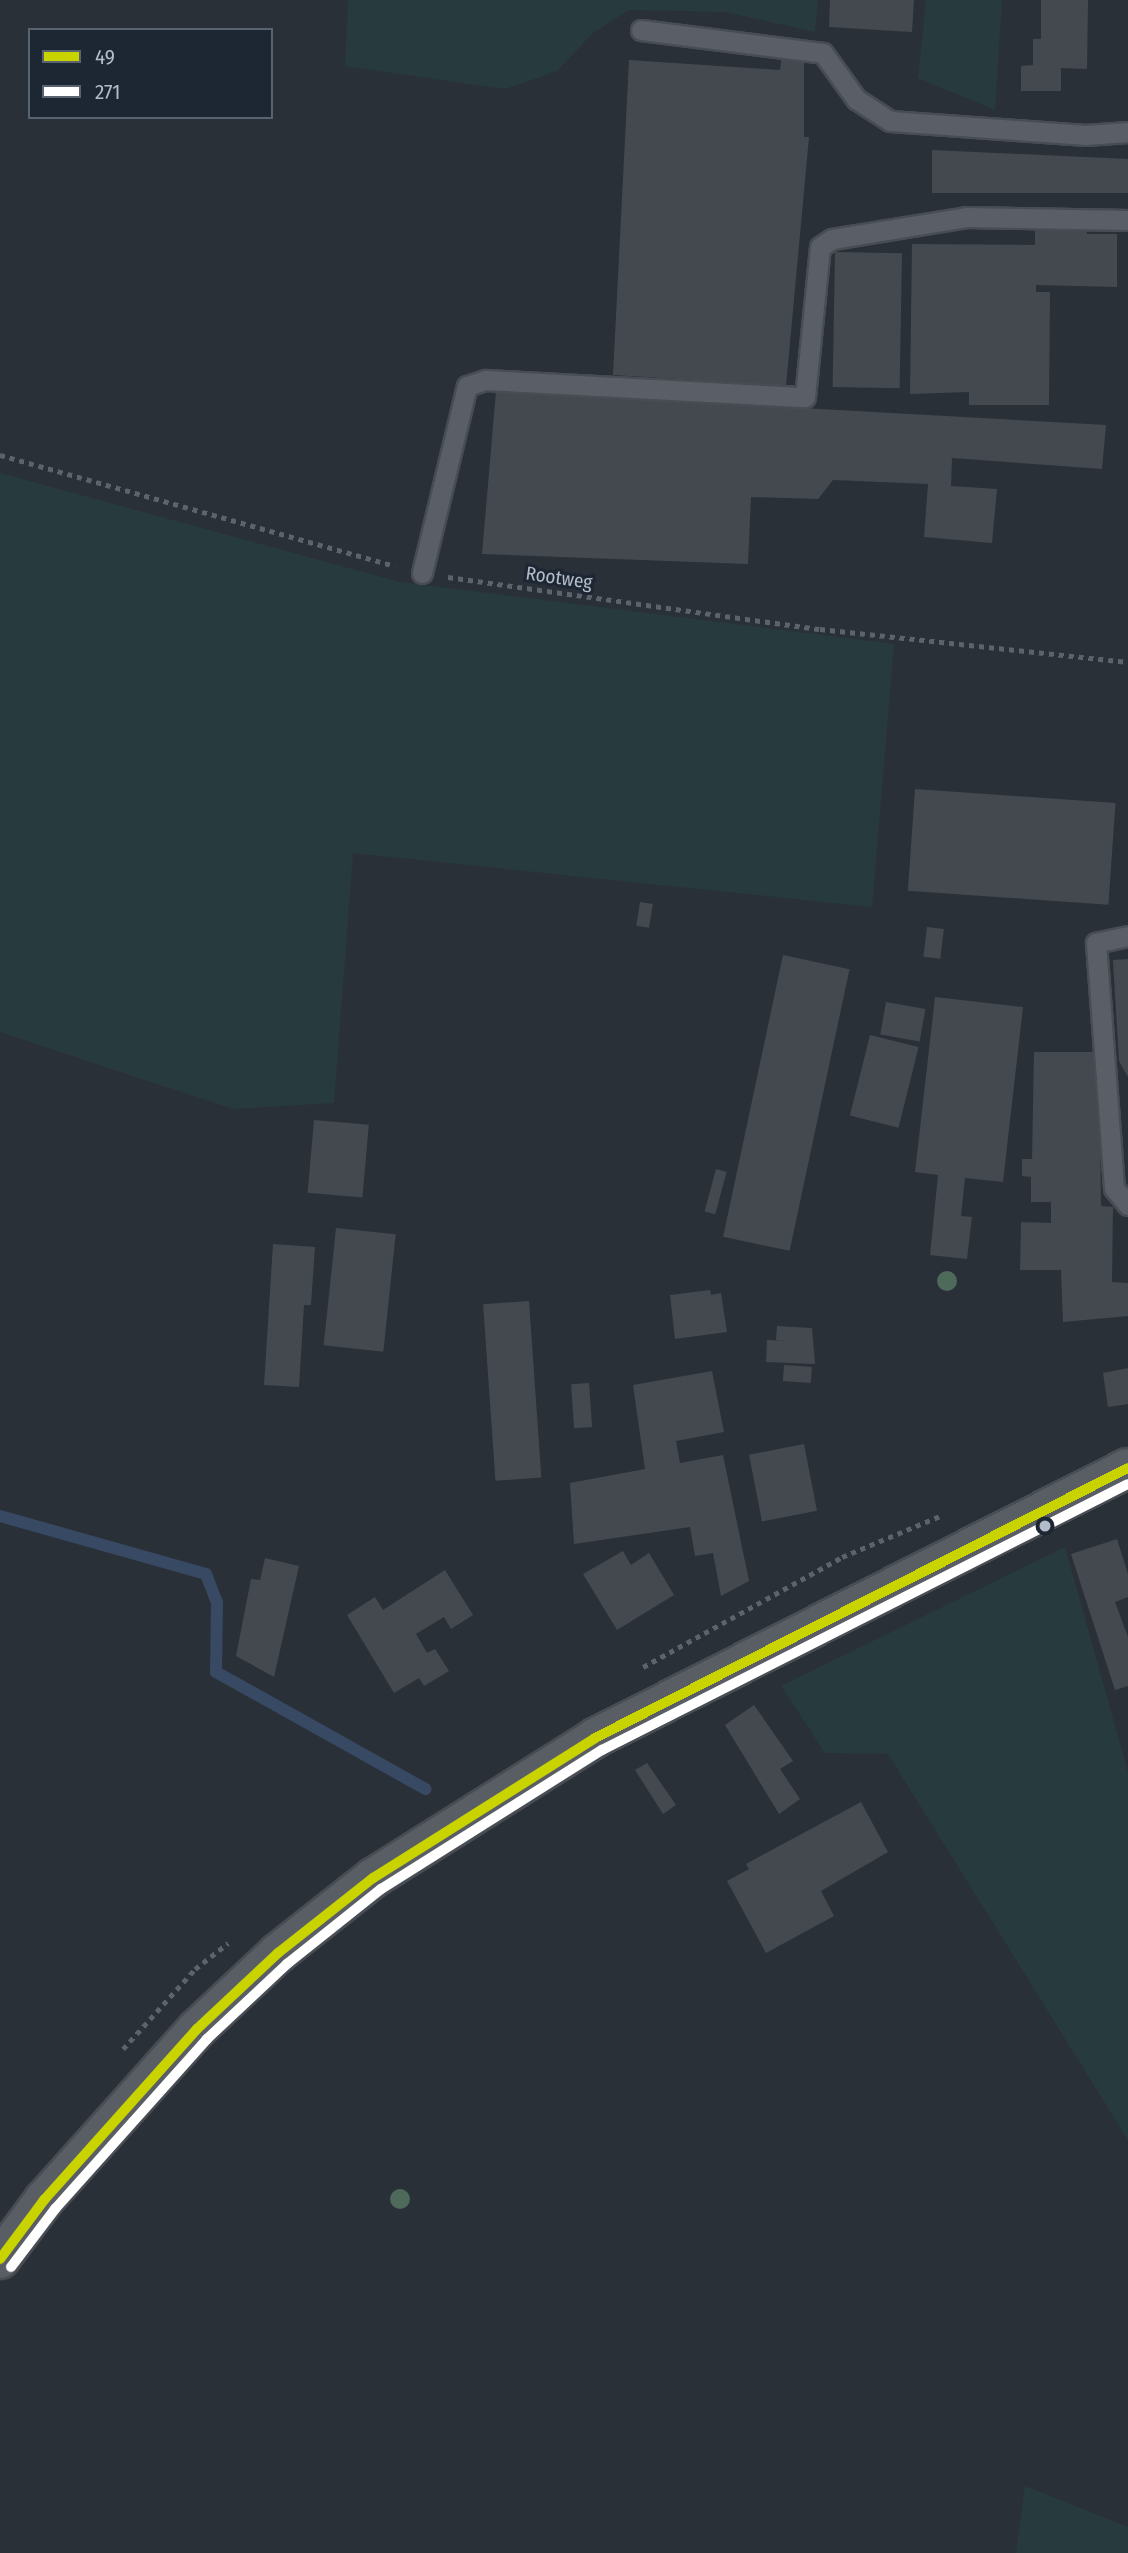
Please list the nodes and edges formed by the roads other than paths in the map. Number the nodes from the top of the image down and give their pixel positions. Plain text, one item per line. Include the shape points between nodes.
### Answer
1 (641, 30) dead end
2 (1128, 132) edge
3 (1128, 220) edge
4 (422, 573) road end
5 (1128, 936) edge
6 (1128, 1206) edge
7 (1128, 1468) edge
8 (0, 2259) edge

1 - 2 lane via 823,53 856,99 890,121 1085,135
3 - 4 lane via 966,218 832,239 820,247 805,397 486,380 467,386
5 - 6 lane via 1096,943 1114,1188
7 - 8 main road via 595,1738 373,1878 278,1953 197,2029 60,2181

